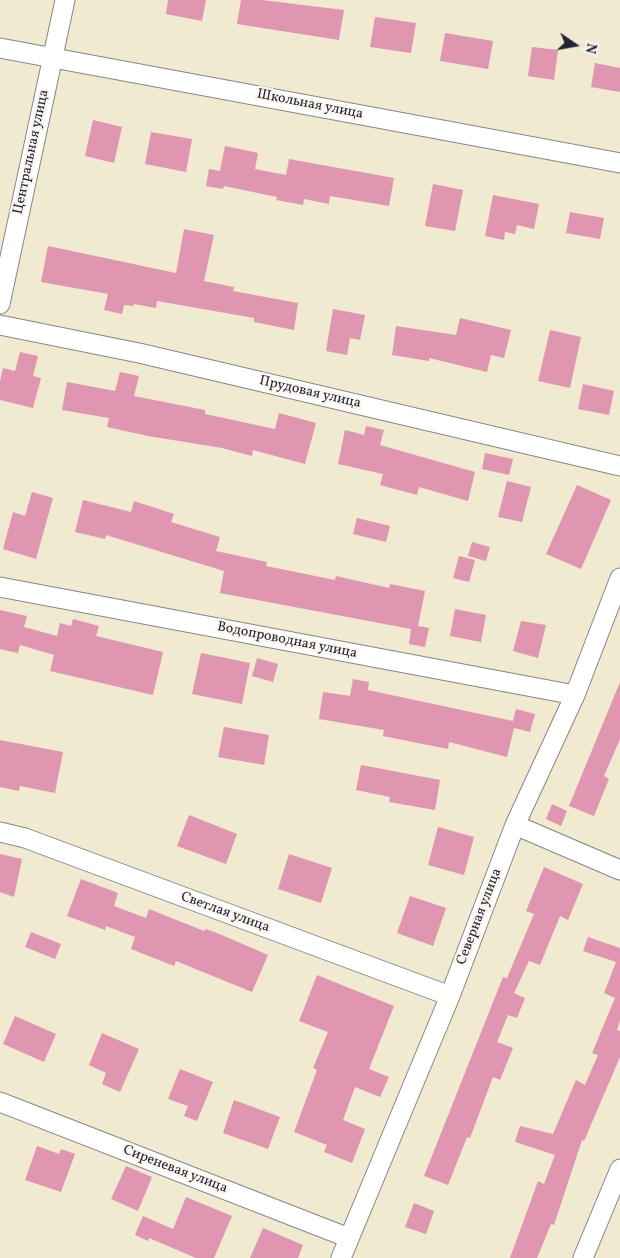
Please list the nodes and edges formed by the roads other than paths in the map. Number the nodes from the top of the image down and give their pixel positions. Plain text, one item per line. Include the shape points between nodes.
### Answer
1 (65, 0) edge
2 (0, 48) edge
3 (52, 56) junction
4 (620, 163) edge
5 (0, 304) edge
6 (0, 325) edge
7 (620, 466) edge
8 (620, 578) edge
9 (0, 587) edge
10 (575, 694) junction
11 (515, 825) junction
12 (0, 832) edge
13 (620, 870) edge
14 (450, 996) junction
15 (0, 1102) edge
16 (620, 1169) edge
17 (349, 1238) junction
18 (342, 1258) edge
19 (583, 1258) edge

1 - 3 street, Центральная улица
2 - 3 street, Школьная улица
3 - 4 street, Школьная улица
3 - 5 street, Центральная улица
6 - 7 street, Прудовая улица via 139,353
8 - 10 street, Северная улица
9 - 10 street, Водопроводная улица
10 - 11 street, Северная улица
11 - 13 street
11 - 14 street, Северная улица
12 - 14 street, Светлая улица via 25,838
14 - 17 street, Северная улица
15 - 17 street, Сиреневая улица
16 - 19 street
17 - 18 street, Северная улица

